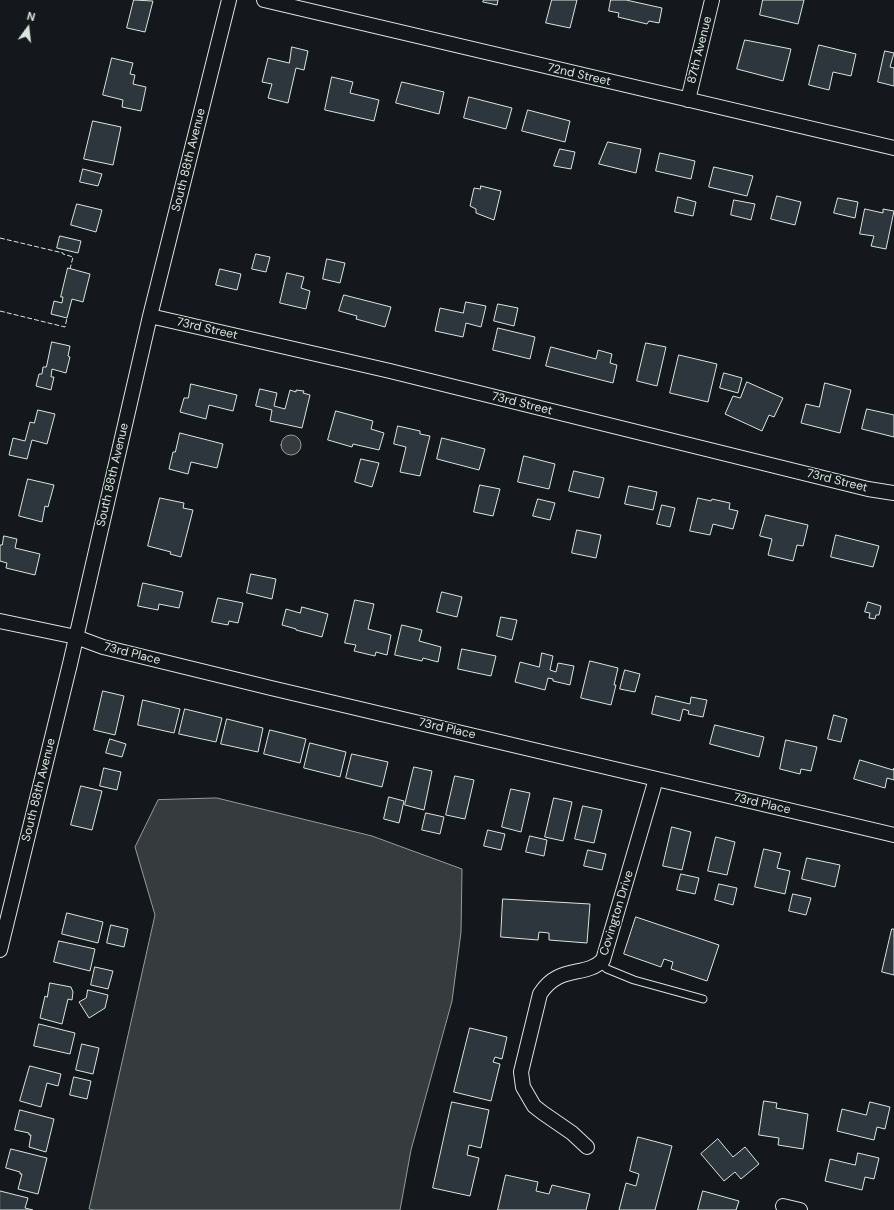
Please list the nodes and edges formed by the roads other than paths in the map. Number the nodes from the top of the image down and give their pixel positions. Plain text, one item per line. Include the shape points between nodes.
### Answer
1 (230, 0) edge
2 (264, 0) edge
3 (712, 0) edge
4 (688, 100) junction
5 (894, 148) edge
6 (150, 316) junction
7 (894, 493) edge
8 (0, 621) edge
9 (76, 637) junction
10 (656, 779) junction
11 (894, 835) edge
12 (0, 950) edge
13 (600, 963) junction
14 (703, 999) dead end
15 (587, 1147) dead end
16 (783, 1206) dead end
17 (800, 1210) edge

1 - 6 street, South 88th Avenue
2 - 4 street, 72nd Street
3 - 4 street, 87th Avenue
4 - 5 street, 72nd Street
6 - 7 street, 73rd Street via 390,371 860,487
6 - 9 street, South 88th Avenue
8 - 9 street, 73rd Place
9 - 10 street, 73rd Place via 103,647
9 - 12 street, South 88th Avenue
10 - 11 street, 73rd Place
10 - 13 street, Covington Drive via 605,954
13 - 14 lane via 607,969 634,980
13 - 15 street, Covington Drive via 588,969 559,976 544,988 540,994 521,1072 523,1086 534,1106
16 - 17 street

